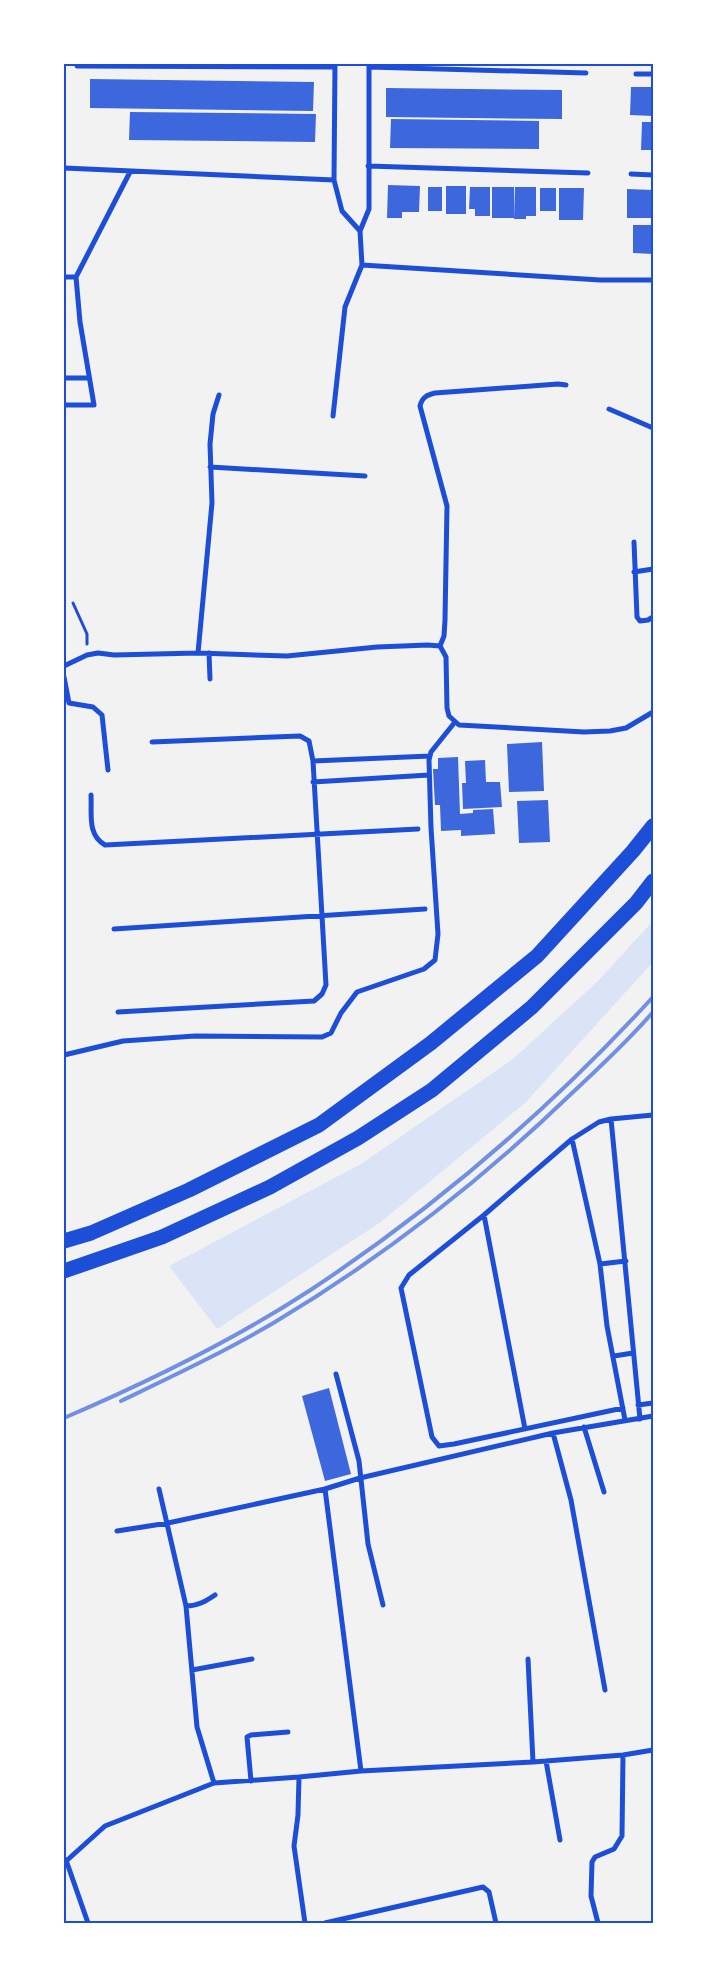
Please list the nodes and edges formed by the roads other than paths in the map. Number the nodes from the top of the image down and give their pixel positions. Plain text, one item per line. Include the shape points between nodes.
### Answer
1 (77, 66) dead end
2 (334, 66) edge
3 (369, 66) edge
4 (586, 72) dead end
5 (636, 74) dead end
6 (653, 74) edge
7 (368, 166) junction
8 (64, 168) edge
9 (130, 172) junction
10 (588, 173) dead end
11 (631, 174) dead end
12 (653, 175) edge
13 (334, 180) junction
14 (360, 231) junction
15 (362, 265) junction
16 (64, 277) edge
17 (76, 277) junction
18 (653, 280) edge
19 (64, 378) edge
20 (89, 378) junction
21 (566, 385) dead end
22 (219, 395) dead end
23 (64, 404) edge
24 (609, 409) dead end
25 (333, 416) dead end
26 (653, 428) edge
27 (210, 467) junction
28 (365, 476) dead end
29 (634, 542) dead end
30 (653, 569) edge
31 (634, 572) junction
32 (653, 617) edge
33 (440, 646) junction
34 (198, 653) junction
35 (209, 654) junction
36 (64, 666) edge
37 (64, 677) edge
38 (210, 678) dead end
39 (653, 712) edge
40 (455, 722) junction
41 (152, 742) dead end
42 (430, 756) junction
43 (312, 761) junction
44 (108, 770) dead end
45 (429, 775) junction
46 (313, 782) junction
47 (91, 795) dead end
48 (653, 826) edge
49 (418, 829) dead end
50 (317, 834) junction
51 (653, 881) edge
52 (425, 909) dead end
53 (322, 915) junction
54 (114, 928) dead end
55 (118, 1012) dead end
56 (64, 1055) edge
57 (653, 1115) edge
58 (611, 1119) junction
59 (572, 1139) junction
60 (484, 1215) junction
61 (64, 1241) edge
62 (626, 1261) junction
63 (600, 1264) junction
64 (64, 1272) edge
65 (633, 1353) junction
66 (614, 1356) junction
67 (336, 1374) dead end
68 (653, 1403) edge
69 (638, 1405) junction
70 (623, 1408) junction
71 (653, 1416) edge
72 (640, 1418) junction
73 (625, 1420) junction
74 (584, 1427) junction
75 (525, 1429) junction
76 (553, 1433) junction
77 (360, 1478) junction
78 (159, 1489) dead end
79 (325, 1489) junction
80 (604, 1492) dead end
81 (168, 1523) junction
82 (117, 1532) dead end
83 (215, 1595) dead end
84 (383, 1605) dead end
85 (186, 1606) junction
86 (252, 1659) dead end
87 (528, 1659) dead end
88 (192, 1670) junction
89 (605, 1690) dead end
90 (288, 1732) dead end
91 (653, 1750) edge
92 (623, 1755) junction
93 (546, 1761) junction
94 (532, 1762) junction
95 (361, 1771) junction
96 (299, 1777) junction
97 (251, 1781) junction
98 (214, 1782) junction
99 (560, 1840) dead end
100 (65, 1862) edge
101 (88, 1923) edge
102 (305, 1923) edge
103 (325, 1923) edge
104 (496, 1923) edge
105 (598, 1923) edge

1 - 2 street
2 - 13 street
3 - 4 street
3 - 7 street
5 - 6 street
7 - 10 street
7 - 14 street via 369,209
8 - 9 street
9 - 13 street
9 - 17 street
11 - 12 street
13 - 14 street via 342,210
14 - 15 street
15 - 18 street via 600,280
15 - 25 street via 345,307
16 - 17 street
17 - 20 street
19 - 20 street
20 - 23 street via 94,405
21 - 33 street via 435,393 423,397 420,406 448,515 445,620
22 - 27 street via 213,414
24 - 26 street
27 - 28 street
27 - 34 street via 212,503
29 - 31 street
30 - 31 street
31 - 32 street via 636,617 640,621
33 - 35 street via 377,647 287,656
33 - 40 street via 446,657 447,708
34 - 35 street
34 - 36 street via 98,653
35 - 38 street
37 - 44 street via 70,703 94,707 102,715
39 - 40 street via 626,728 610,731 488,728
40 - 42 street
41 - 43 street via 300,736 309,741
42 - 43 street
42 - 45 street
43 - 46 street
45 - 46 street
45 - 56 street via 438,934 435,960 424,969 356,992 331,1034 322,1037 195,1036 123,1041
46 - 50 street
47 - 50 street via 93,832 105,845
48 - 61 highway via 537,956 431,1043 319,1125 189,1190
49 - 50 street
50 - 53 street
51 - 64 highway via 532,1007 432,1090 358,1138 270,1187 162,1237
52 - 53 street
53 - 54 street
53 - 55 street via 326,985 314,1001
57 - 58 street
58 - 59 street
58 - 62 street
59 - 60 street
59 - 63 street
60 - 75 street
60 - 75 street via 409,1275 401,1288 402,1296 436,1444 444,1446
62 - 63 street
62 - 65 street
63 - 66 street
65 - 66 street
65 - 69 street
66 - 70 street
67 - 77 street via 359,1461
68 - 69 street
69 - 72 street
70 - 73 street
70 - 75 street
71 - 72 street
72 - 73 street
73 - 74 street
74 - 76 street
74 - 80 street
76 - 77 street
76 - 89 street via 571,1500
77 - 79 street
77 - 84 street via 368,1544
78 - 81 street
79 - 81 street
79 - 95 street
81 - 82 street
81 - 85 street
83 - 85 street via 199,1604
85 - 88 street
86 - 88 street
87 - 94 street
88 - 98 street via 197,1727
90 - 97 street via 247,1737
91 - 92 street
92 - 93 street
92 - 105 street via 622,1836 614,1849 595,1857 592,1862 591,1896
93 - 94 street
93 - 99 street
94 - 95 street
95 - 96 street
96 - 97 street
96 - 102 street via 294,1846
97 - 98 street
98 - 100 street via 105,1826
100 - 101 street
103 - 104 street via 483,1887 489,1892

